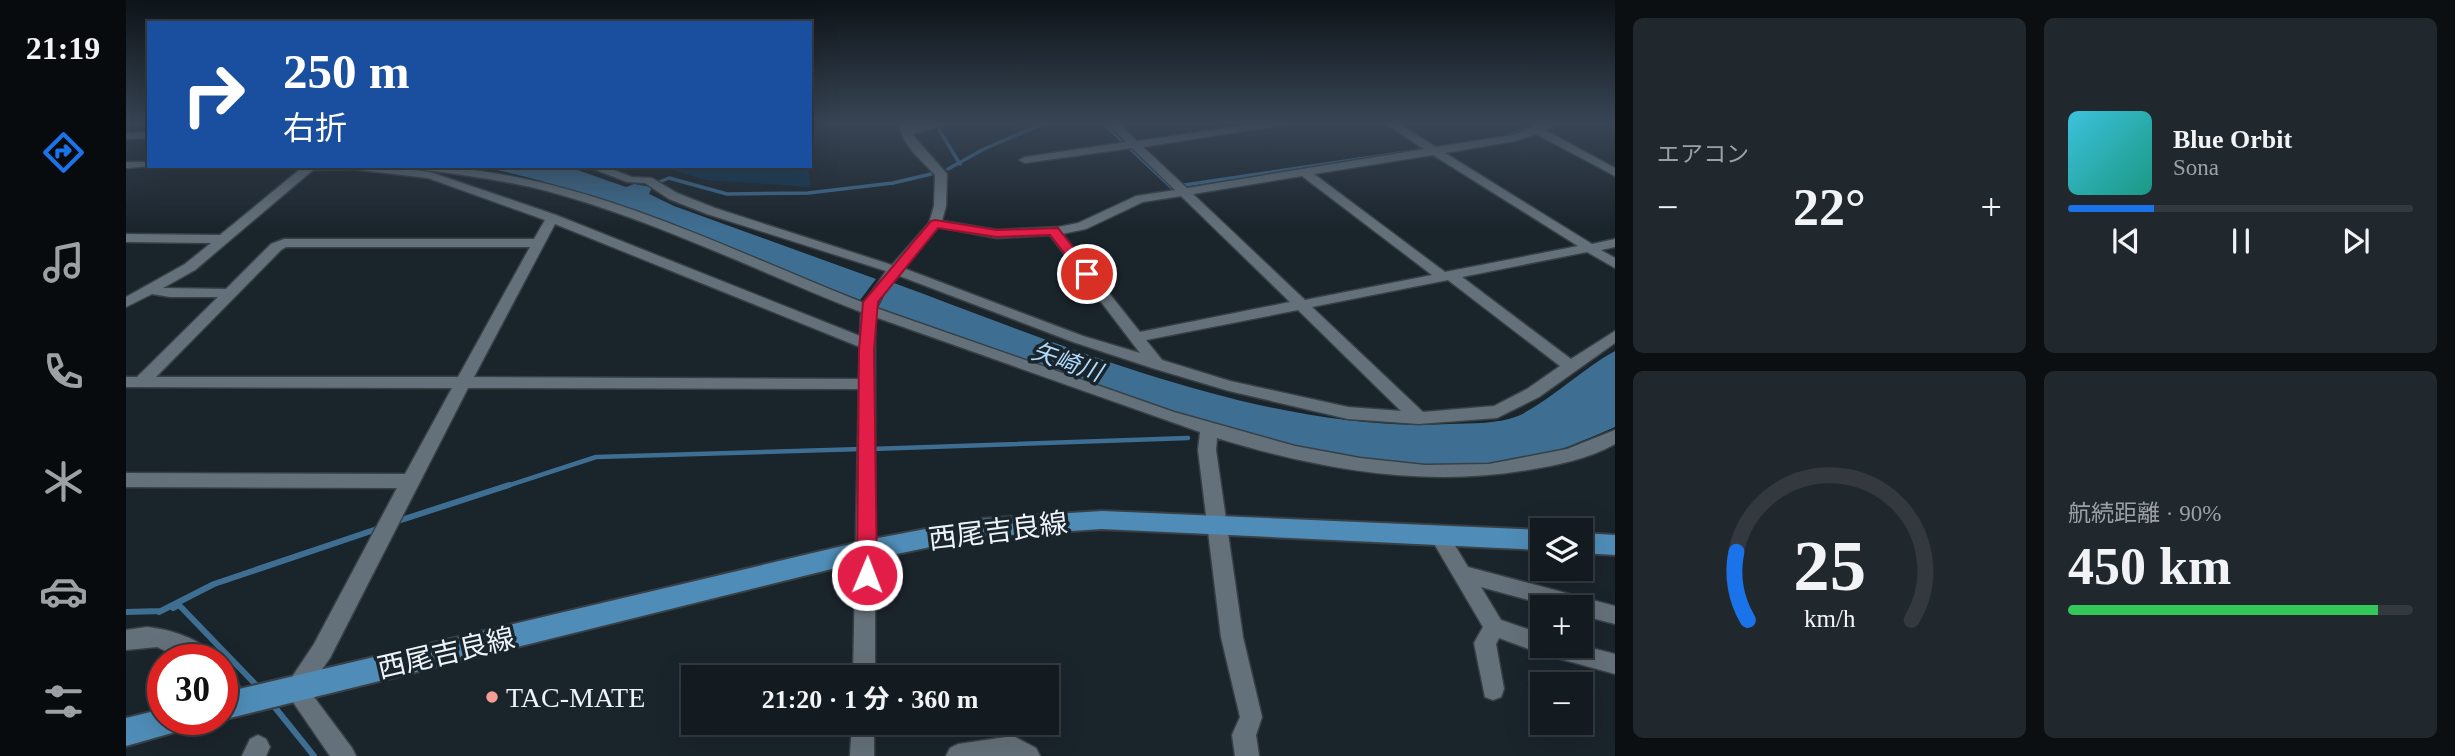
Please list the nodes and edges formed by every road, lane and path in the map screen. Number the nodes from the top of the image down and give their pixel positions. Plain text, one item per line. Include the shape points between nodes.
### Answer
1 (928, 157) edge
2 (1046, 157) edge
3 (1146, 157) edge
4 (1390, 157) edge
5 (1445, 157) edge
6 (1587, 157) edge
7 (1025, 160) dead end
8 (126, 165) edge
9 (147, 165) edge
10 (309, 168) edge
11 (369, 168) edge
12 (433, 168) edge
13 (598, 168) edge
14 (1304, 172) junction
15 (1615, 173) edge
16 (1182, 190) junction
17 (552, 218) junction
18 (935, 223) junction
19 (1053, 231) junction
20 (126, 238) edge
21 (222, 239) junction
22 (539, 243) junction
23 (1615, 243) edge
24 (1590, 248) junction
25 (1615, 264) edge
26 (895, 270) junction
27 (1446, 276) junction
28 (150, 290) junction
29 (228, 293) junction
30 (126, 303) edge
31 (1298, 305) junction
32 (869, 306) junction
33 (1615, 336) edge
34 (1138, 337) junction
35 (866, 344) junction
36 (1157, 364) junction
37 (1570, 366) junction
38 (134, 382) edge
39 (465, 382) junction
40 (868, 384) junction
41 (1419, 418) junction
42 (1209, 429) junction
43 (1615, 436) edge
44 (126, 481) edge
45 (410, 481) junction
46 (1217, 523) junction
47 (1438, 535) junction
48 (1530, 539) edge
49 (1593, 544) edge
50 (1615, 545) edge
51 (868, 550) junction
52 (1464, 574) junction
53 (1615, 615) edge
54 (1494, 627) junction
55 (126, 640) edge
56 (1530, 640) edge
57 (181, 644) edge
58 (1593, 658) edge
59 (1615, 664) edge
60 (864, 665) edge
61 (295, 689) junction
62 (1493, 690) dead end
63 (238, 703) edge
64 (147, 727) edge
65 (126, 732) edge
66 (863, 735) edge
67 (344, 756) edge
68 (862, 756) edge
69 (958, 756) edge
70 (1028, 756) edge
71 (1247, 756) edge

1 - 18 street via 942,174
2 - 7 street
3 - 16 street
4 - 14 street
5 - 24 street
6 - 15 street
8 - 9 street
10 - 21 street
11 - 17 street via 430,175
12 - 32 street via 487,174 582,198
13 - 26 street via 632,180 648,180 711,211
14 - 16 street
14 - 27 street
16 - 19 street via 1140,199 1082,226
16 - 31 street
17 - 22 street
17 - 35 street
18 - 19 street via 997,233
18 - 26 street
19 - 34 street
20 - 21 street
21 - 28 street via 190,267
22 - 29 street via 284,243
22 - 39 street
23 - 24 street
24 - 25 street
24 - 27 street
26 - 32 street
26 - 36 street via 1078,340
27 - 31 street
27 - 37 street
28 - 29 street
28 - 30 street
29 - 38 street
31 - 34 street
31 - 41 street
32 - 35 street
32 - 42 street
33 - 37 street
34 - 36 street
35 - 40 street
36 - 41 street via 1229,386 1349,413
37 - 41 street via 1497,412
38 - 39 street
39 - 40 street
39 - 45 street
40 - 51 street
42 - 43 street via 1341,461 1445,471 1535,464
42 - 46 street
44 - 45 street
45 - 61 street via 322,651
46 - 47 main road, 西尾吉良線
46 - 51 main road, 西尾吉良線 via 1102,520 978,528
46 - 71 street via 1232,637 1251,716 1244,735
47 - 48 main road, 西尾吉良線
47 - 52 street
49 - 50 main road
51 - 60 street
51 - 61 main road, 西尾吉良線
52 - 53 street
52 - 54 street
54 - 56 street
54 - 62 street via 1485,643
55 - 57 street via 139,635
58 - 59 street
61 - 63 main road, 西尾吉良線
61 - 67 street
64 - 65 main road
66 - 68 street
69 - 70 street via 1013,748

